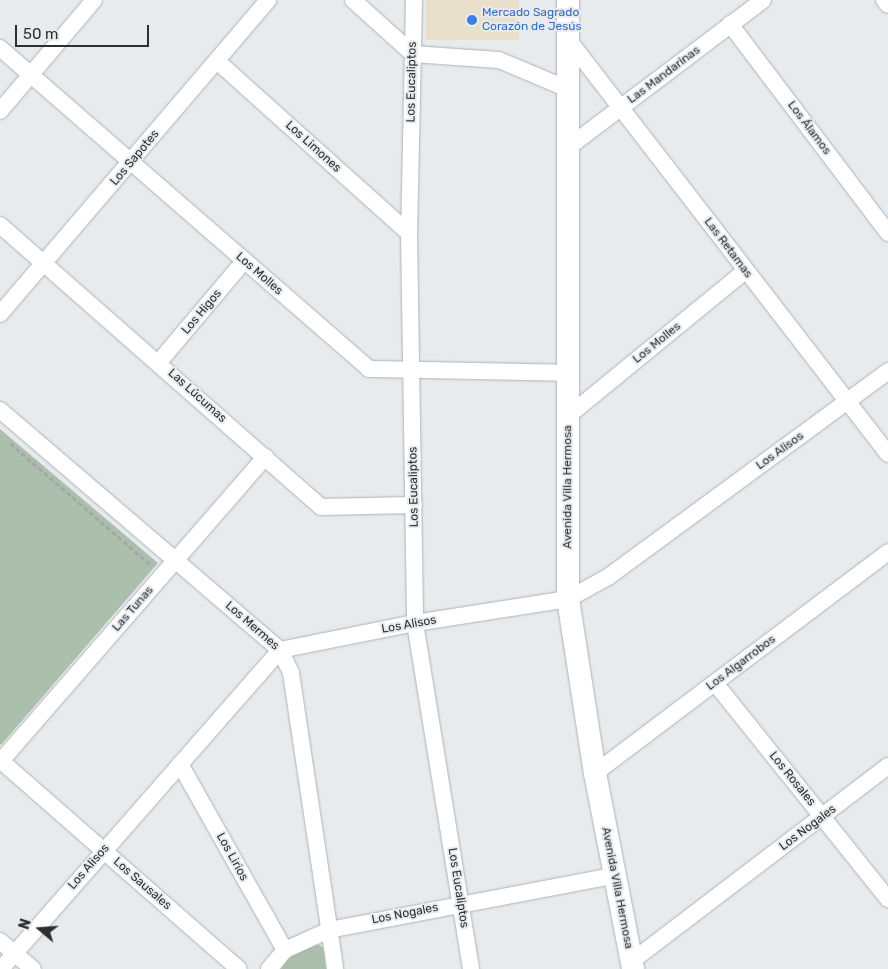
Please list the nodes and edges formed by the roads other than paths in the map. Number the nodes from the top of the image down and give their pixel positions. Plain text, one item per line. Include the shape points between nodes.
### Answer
1 (94, 0) edge
2 (268, 0) edge
3 (353, 0) edge
4 (414, 0) edge
5 (568, 0) edge
6 (762, 0) edge
7 (884, 0) edge
8 (888, 5) edge
9 (730, 24) junction
10 (570, 42) junction
11 (0, 48) edge
12 (413, 54) junction
13 (216, 61) junction
14 (30, 75) junction
15 (568, 89) junction
16 (622, 107) junction
17 (0, 111) edge
18 (566, 149) junction
19 (130, 163) junction
20 (0, 225) edge
21 (409, 233) junction
22 (888, 233) edge
23 (244, 262) junction
24 (44, 263) junction
25 (745, 271) junction
26 (0, 314) edge
27 (159, 362) junction
28 (413, 368) junction
29 (888, 371) edge
30 (568, 373) junction
31 (847, 401) junction
32 (0, 410) edge
33 (568, 416) junction
34 (888, 454) edge
35 (265, 458) junction
36 (414, 505) junction
37 (888, 552) edge
38 (176, 560) junction
39 (568, 599) junction
40 (415, 622) junction
41 (280, 650) junction
42 (715, 683) junction
43 (1, 760) edge
44 (180, 764) junction
45 (888, 766) edge
46 (595, 773) junction
47 (822, 817) junction
48 (103, 851) junction
49 (613, 876) junction
50 (888, 899) edge
51 (460, 903) junction
52 (328, 930) junction
53 (0, 940) edge
54 (285, 950) junction
55 (14, 953) junction
56 (632, 965) edge
57 (1, 969) edge
58 (33, 969) edge
59 (239, 969) edge
60 (269, 969) edge
61 (335, 969) edge
62 (471, 969) edge

1 - 14 street
2 - 13 street, Los Sapotes
3 - 12 street
4 - 12 street, Los Eucaliptos
5 - 10 main road, Avenida Villa Hermosa
6 - 9 street, Las Mandarinas
7 - 8 street
9 - 16 street, Las Mandarinas
9 - 22 street, Los Álamos
10 - 15 main road, Avenida Villa Hermosa
10 - 16 street, Las Retamas
11 - 14 street, Los Molles
12 - 15 street via 499,60
12 - 21 street, Los Eucaliptos
13 - 19 street, Los Sapotes
13 - 21 street, Los Limones
14 - 17 street
14 - 19 street, Los Molles
15 - 18 main road, Avenida Villa Hermosa
16 - 18 street, Las Mandarinas
16 - 25 street, Las Retamas
18 - 30 main road, Avenida Villa Hermosa
19 - 23 street, Los Molles
19 - 24 street, Los Sapotes
20 - 24 street, Las Lúcumas
21 - 28 street, Los Eucaliptos
23 - 27 street, Los Higos
23 - 28 street, Los Molles via 369,369
24 - 26 street, Los Sapotes
24 - 27 street, Las Lúcumas
25 - 31 street, Las Retamas
25 - 33 street, Los Molles
27 - 35 street, Las Lúcumas
28 - 30 street, Los Molles
28 - 36 street, Los Eucaliptos
29 - 31 street, Los Alisos
30 - 33 main road, Avenida Villa Hermosa
31 - 34 street, Las Retamas
31 - 39 street, Los Alisos via 608,577
32 - 38 street, Los Mermes
33 - 39 main road, Avenida Villa Hermosa
35 - 36 street, Las Lúcumas via 320,507
35 - 38 street, Las Tunas
36 - 40 street, Los Eucaliptos
37 - 42 street, Los Algarrobos
38 - 41 street, Los Mermes
38 - 43 street, Las Tunas
39 - 40 street, Los Alisos
39 - 46 main road, Avenida Villa Hermosa
40 - 41 street, Los Alisos
40 - 51 street, Los Eucaliptos
41 - 44 street, Los Alisos
41 - 52 street, Los Mermes via 291,674
42 - 46 street, Los Algarrobos
42 - 47 street, Los Rosales
43 - 48 street, Los Sausales
44 - 48 street, Los Alisos
44 - 54 street, Los Lirios
45 - 47 street, Los Nogales
46 - 49 main road, Avenida Villa Hermosa
47 - 50 street, Los Rosales
47 - 56 street, Los Nogales
48 - 55 street, Los Alisos
48 - 59 street, Los Sausales
49 - 51 street, Los Nogales
49 - 56 main road, Avenida Villa Hermosa
51 - 52 street, Los Nogales
51 - 62 street, Los Eucaliptos
52 - 54 street, Los Nogales
52 - 61 street, Los Mermes
53 - 55 street
54 - 60 street, Los Nogales
55 - 57 street, Los Alisos
55 - 58 street

